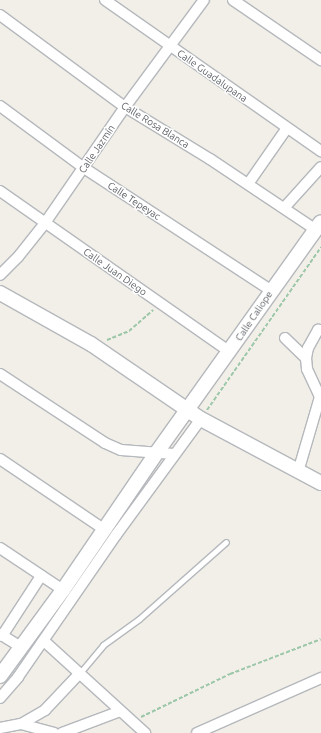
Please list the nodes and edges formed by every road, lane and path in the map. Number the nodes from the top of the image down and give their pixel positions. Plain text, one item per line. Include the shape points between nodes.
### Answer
1 (105, 0) edge
2 (204, 0) edge
3 (233, 0) edge
4 (0, 15) edge
5 (170, 46) junction
6 (321, 60) edge
7 (0, 106) edge
8 (125, 107) junction
9 (287, 128) junction
10 (321, 150) edge
11 (321, 167) edge
12 (84, 168) junction
13 (248, 184) junction
14 (0, 191) edge
15 (284, 208) junction
16 (45, 223) junction
17 (318, 226) edge
18 (321, 247) edge
19 (0, 275) edge
20 (272, 291) junction
21 (0, 293) edge
22 (159, 303) junction
23 (321, 330) edge
24 (285, 338) dead end
25 (91, 344) junction
26 (230, 352) junction
27 (306, 358) junction
28 (0, 374) edge
29 (321, 397) edge
30 (188, 411) junction
31 (201, 419) junction
32 (157, 452) junction
33 (174, 454) junction
34 (0, 459) edge
35 (298, 472) junction
36 (321, 483) edge
37 (105, 530) junction
38 (226, 542) dead end
39 (0, 548) edge
40 (41, 576) junction
41 (63, 590) junction
42 (1, 635) edge
43 (321, 639) edge
44 (44, 641) junction
45 (22, 648) junction
46 (78, 675) junction
47 (0, 676) edge
48 (321, 678) edge
49 (0, 698) edge
50 (118, 712) junction
51 (131, 722) junction
52 (21, 724) junction
53 (0, 728) edge
54 (54, 733) edge
55 (62, 733) edge
56 (145, 733) edge
57 (197, 733) edge

1 - 5 street, Calle Guadalupana
2 - 5 street, Calle Jazmín
3 - 6 street
4 - 8 street, Calle Rosa Blanca
5 - 8 street, Calle Jazmín
5 - 9 street, Calle Guadalupana
7 - 12 street, Calle Tepeyac
8 - 12 street, Calle Jazmín
8 - 13 street, Calle Rosa Blanca
9 - 10 street, Calle Guadalupana
9 - 13 street
11 - 15 street
12 - 16 street, Calle Jazmín
12 - 20 street, Calle Tepeyac
13 - 15 street, Calle Rosa Blanca
14 - 16 street, Calle Juan Diego
15 - 17 street, Calle Rosa Blanca
16 - 19 street, Calle Jazmín
16 - 22 street, Calle Juan Diego
17 - 20 street, Calle Caliope
18 - 31 path
20 - 26 street, Calle Caliope
21 - 25 street
22 - 25 path via 129,331
22 - 26 street, Calle Juan Diego
23 - 27 street via 318,330 308,348
24 - 27 street
25 - 30 street
26 - 30 street, Calle Caliope
27 - 29 street via 307,369
28 - 32 street via 105,443 121,450
29 - 35 street
30 - 31 street
30 - 32 street, Calle Caliope
31 - 33 street
31 - 35 street
32 - 33 street
32 - 37 street, Calle Caliope
33 - 44 street
34 - 37 street
35 - 36 street
37 - 41 street, Calle Caliope
38 - 46 lane via 140,619 104,644
39 - 40 street
40 - 41 street
40 - 42 street
41 - 45 street, Calle Caliope
42 - 45 street
43 - 51 path via 230,674
44 - 46 street
44 - 49 street
45 - 47 street, Calle Caliope
46 - 50 street
46 - 52 street via 45,710
48 - 57 street
50 - 51 street
50 - 55 street
51 - 56 street
52 - 53 street
52 - 54 street

